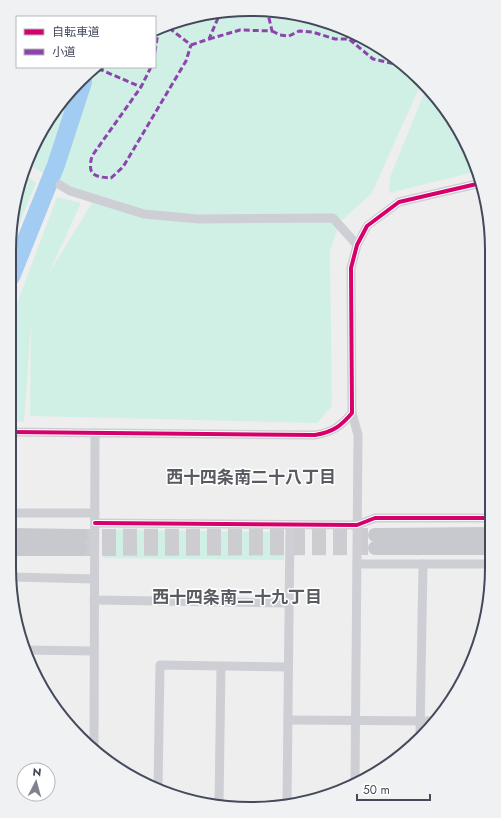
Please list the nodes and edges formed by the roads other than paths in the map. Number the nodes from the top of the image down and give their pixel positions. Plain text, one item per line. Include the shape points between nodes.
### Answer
1 (475, 184) edge
2 (60, 185) dead end
3 (357, 246) junction
4 (352, 413) junction
5 (16, 432) edge
6 (96, 433) junction
7 (16, 513) edge
8 (95, 513) junction
9 (485, 518) edge
10 (95, 523) junction
11 (290, 525) junction
12 (357, 525) junction
13 (485, 534) edge
14 (16, 536) edge
15 (16, 548) edge
16 (485, 548) edge
17 (358, 564) junction
18 (423, 564) junction
19 (485, 564) edge
20 (17, 577) edge
21 (94, 579) junction
22 (94, 600) junction
23 (289, 603) junction
24 (31, 650) edge
25 (93, 651) junction
26 (221, 667) junction
27 (288, 667) junction
28 (288, 720) junction
29 (356, 721) junction
30 (420, 721) junction
31 (428, 721) edge
32 (420, 729) edge
33 (94, 742) edge
34 (355, 777) edge
35 (158, 783) edge
36 (286, 799) edge
37 (219, 800) edge

1 - 3 street via 399,202 367,226
2 - 3 street via 70,191 144,214 198,219 333,218
3 - 4 street via 351,268
4 - 6 street via 337,429 315,435
4 - 12 street via 358,435
5 - 6 street
6 - 8 street
7 - 8 street
8 - 10 street
9 - 12 street via 375,518
10 - 11 street
10 - 21 street
11 - 12 street
11 - 23 street
12 - 17 street
13 - 16 main road via 375,541
14 - 15 main road via 81,542
17 - 18 street
17 - 29 street
18 - 19 street
18 - 30 street
20 - 21 street
21 - 22 street
22 - 23 street
22 - 25 street
23 - 27 street
24 - 25 street
25 - 33 street
26 - 27 street
26 - 35 street via 160,665
26 - 37 street
27 - 28 street
28 - 29 street
28 - 36 street
29 - 30 street
29 - 34 street
30 - 31 street
30 - 32 street

